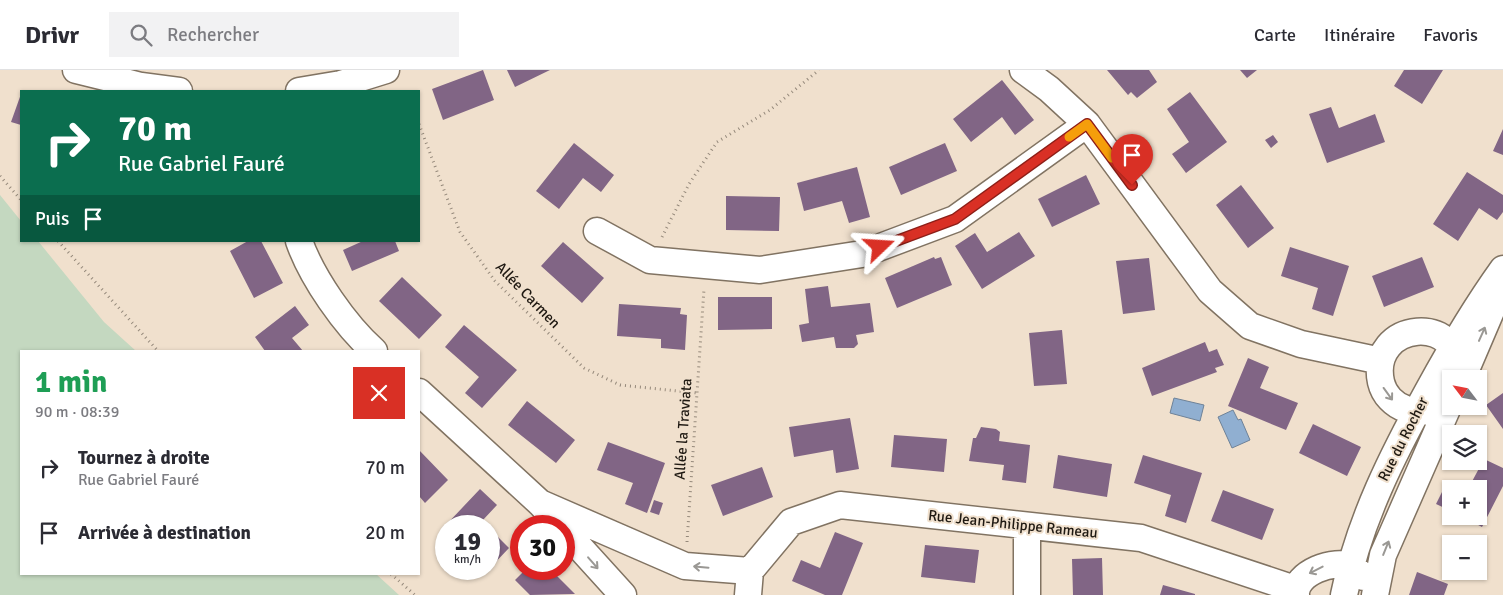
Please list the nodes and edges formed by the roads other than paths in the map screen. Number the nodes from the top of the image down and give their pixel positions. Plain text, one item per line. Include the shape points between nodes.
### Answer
1 (76, 70) edge
2 (386, 70) edge
3 (1023, 70) edge
4 (171, 90) edge
5 (305, 90) edge
6 (1087, 124) junction
7 (598, 231) dead end
8 (299, 242) edge
9 (1503, 269) edge
10 (1503, 277) edge
11 (1453, 347) junction
12 (373, 350) edge
13 (1381, 361) junction
14 (1460, 370) edge
15 (1465, 370) edge
16 (420, 393) edge
17 (1442, 405) edge
18 (1416, 412) junction
19 (1444, 415) edge
20 (540, 502) junction
21 (551, 515) edge
22 (1027, 526) junction
23 (575, 542) edge
24 (1350, 566) junction
25 (749, 583) edge
26 (1296, 592) edge
27 (622, 595) edge
28 (1027, 595) edge
29 (1344, 595) edge
30 (1368, 595) edge
31 (1375, 595) edge

1 - 4 street
2 - 5 street via 341,84
3 - 6 street
6 - 7 street via 955,219 862,254 760,270 650,260
6 - 13 street via 1210,291 1250,326 1301,344
8 - 12 street via 304,256 338,309
9 - 11 street, Rue du Rocher
15 -> 10 street
11 - 13 street via 1433,333 1415,331 1390,344
11 - 14 street
11 - 18 street, Rue du Rocher
13 -> 18 street via 1382,385 1388,396 1403,408
16 - 20 street, Rue Jean-Philippe Rameau
17 - 18 street
18 - 24 street, Rue du Rocher via 1380,483
31 -> 19 street, Rue du Rocher via 1383,555
20 - 21 street, Rue Jean-Philippe Rameau
25 -> 20 street, Rue Jean-Philippe Rameau via 685,566
22 - 25 street, Rue Jean-Philippe Rameau via 840,505 791,522
22 - 26 street, Rue Jean-Philippe Rameau via 1141,538
22 - 28 street
23 -> 27 street
24 -> 26 street via 1327,565 1303,577
24 - 29 street, Rue du Rocher
24 - 30 street via 1364,577

